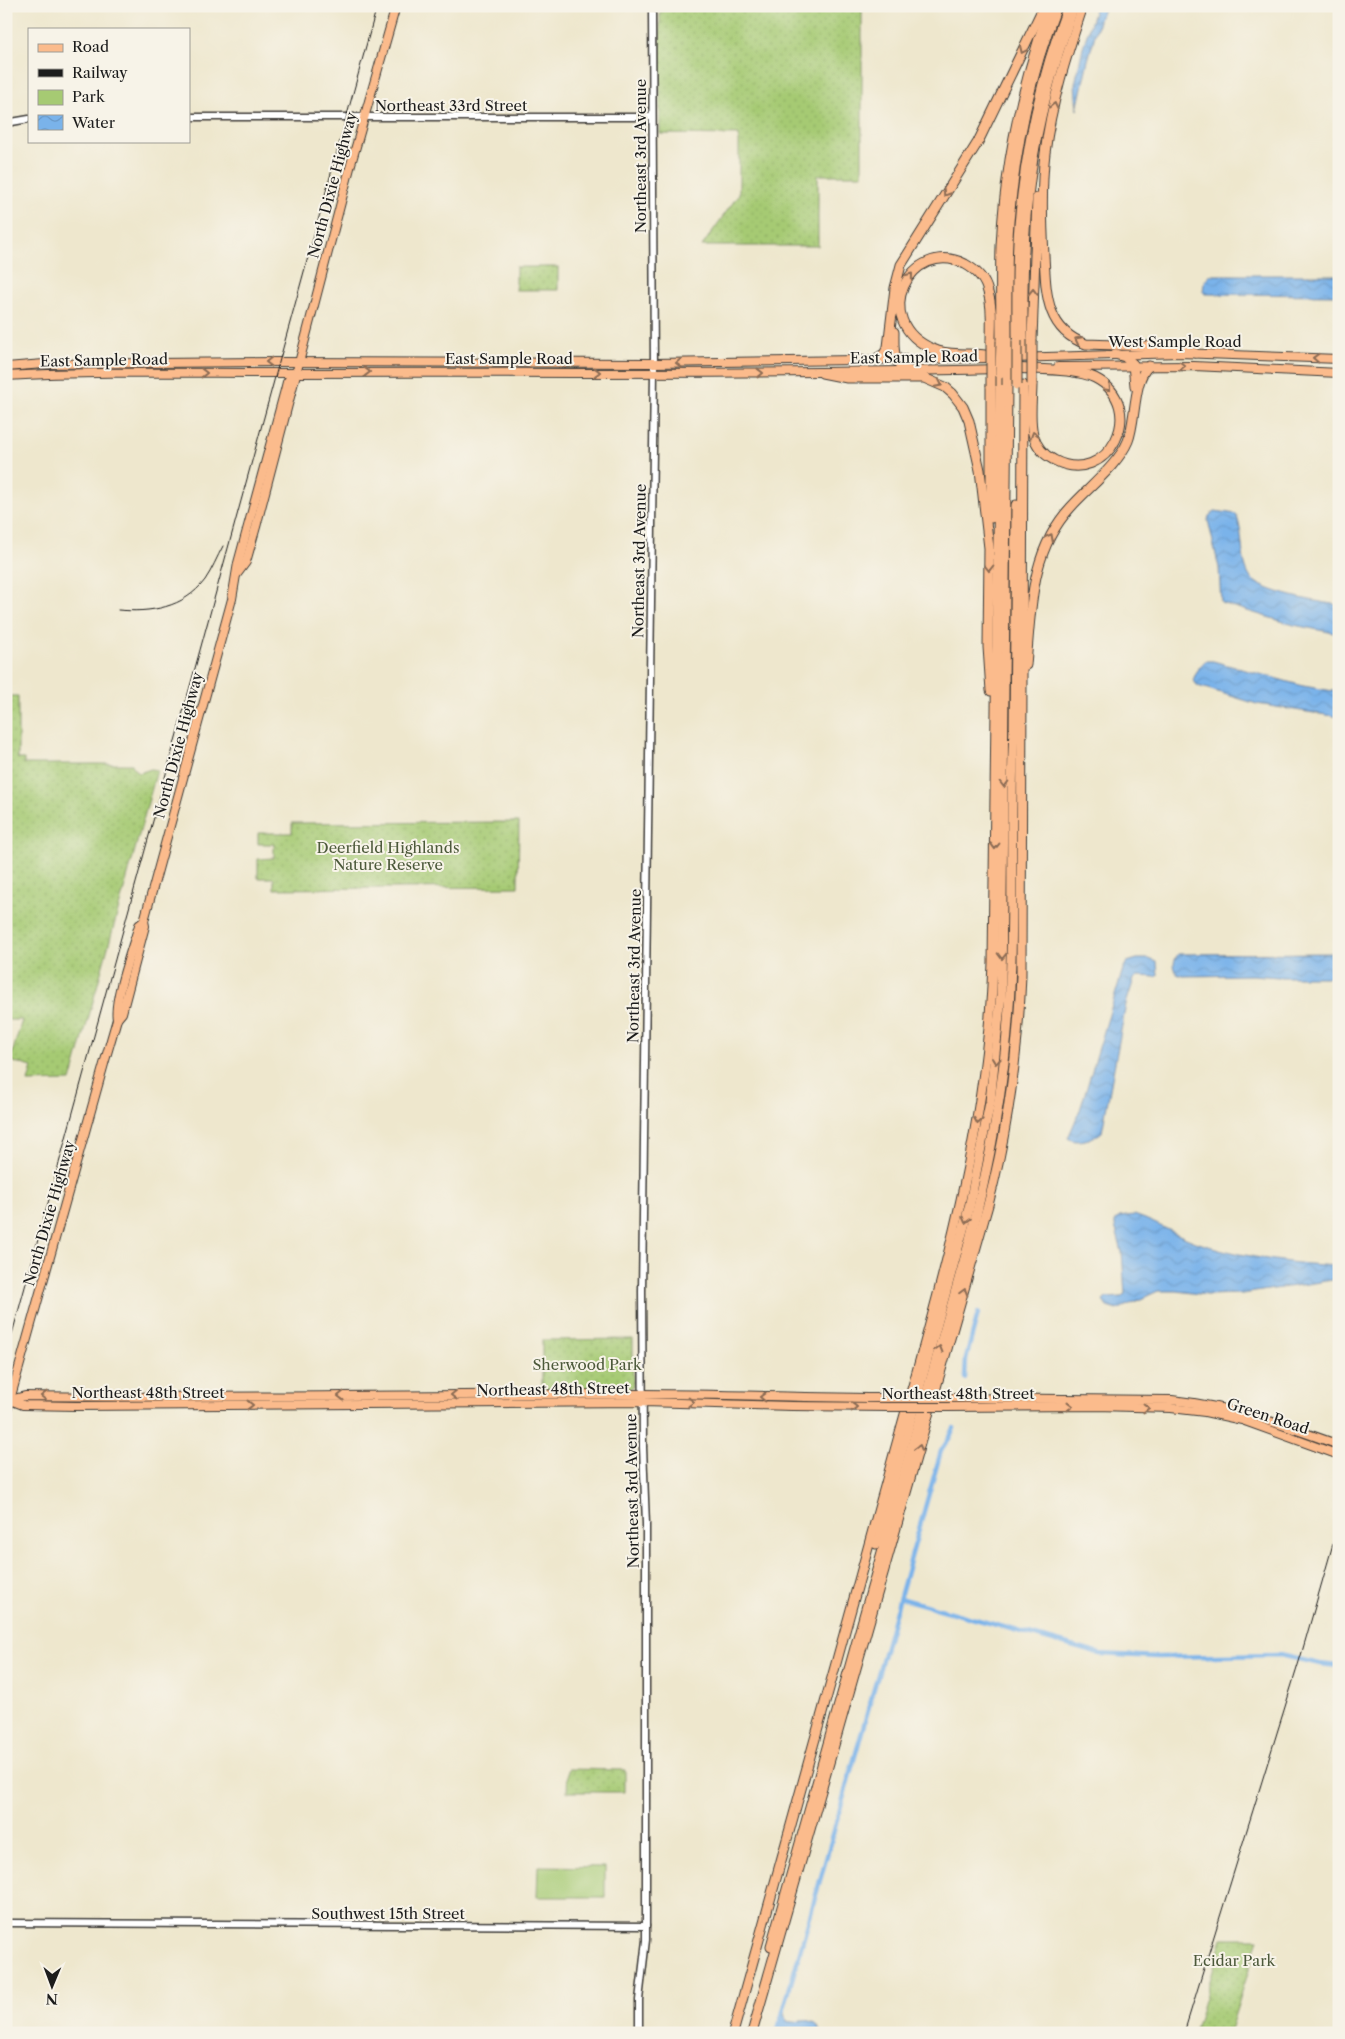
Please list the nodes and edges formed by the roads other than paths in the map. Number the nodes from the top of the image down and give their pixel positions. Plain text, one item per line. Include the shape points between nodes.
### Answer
1 (396, 6) edge
2 (652, 6) edge
3 (1044, 6) edge
4 (1050, 6) edge
5 (1057, 6) edge
6 (1068, 6) edge
7 (1074, 6) edge
8 (1083, 6) edge
9 (190, 117) edge
10 (365, 117) junction
11 (652, 117) junction
12 (28, 120) edge
13 (6, 123) edge
14 (1045, 154) junction
15 (893, 312) junction
16 (1024, 340) junction
17 (1004, 341) junction
18 (1195, 353) junction
19 (1115, 354) junction
20 (1012, 358) junction
21 (876, 359) junction
22 (896, 359) junction
23 (1339, 359) edge
24 (298, 362) junction
25 (511, 363) junction
26 (654, 363) junction
27 (168, 364) junction
28 (21, 366) junction
29 (1134, 366) junction
30 (1149, 366) junction
31 (6, 367) edge
32 (1012, 368) junction
33 (910, 371) junction
34 (295, 372) junction
35 (478, 372) junction
36 (654, 372) junction
37 (156, 373) junction
38 (822, 373) junction
39 (1339, 373) edge
40 (9, 376) edge
41 (1024, 385) junction
42 (999, 386) junction
43 (1136, 393) junction
44 (989, 548) junction
45 (1014, 730) junction
46 (1021, 739) junction
47 (996, 756) junction
48 (1001, 995) junction
49 (987, 1056) junction
50 (980, 1237) junction
51 (565, 1394) junction
52 (216, 1397) junction
53 (643, 1398) junction
54 (8, 1400) edge
55 (1097, 1402) junction
56 (546, 1403) junction
57 (165, 1406) junction
58 (6, 1414) edge
59 (1339, 1445) edge
60 (1339, 1455) edge
61 (6, 1923) edge
62 (646, 1926) junction
63 (639, 2033) edge
64 (733, 2033) edge
65 (739, 2033) edge
66 (746, 2033) edge
67 (752, 2033) edge

1 - 10 main road, North Dixie Highway
2 - 11 street, Northeast 3rd Avenue
3 -> 15 highway via 978,142 905,258 896,282
4 - 17 highway via 1028,74 1011,152 1001,246
5 - 17 highway via 1032,83 1015,167
6 - 16 highway via 1041,88 1027,158 1019,227
7 - 16 highway via 1047,90 1033,158 1025,227
14 -> 8 highway via 1058,88
9 - 10 street, Northeast 33rd Street
10 - 11 street, Northeast 33rd Street
10 - 24 main road, North Dixie Highway
11 - 26 street, Northeast 3rd Avenue
12 - 13 street
16 -> 14 highway via 1035,214
18 -> 14 highway via 1172,347 1090,345 1072,337 1058,323 1049,307 1046,288 1042,216
15 - 21 highway via 888,347
15 - 22 highway
16 - 41 highway
17 - 42 highway, bridge
18 - 19 main road, West Sample Road
23 -> 18 main road, West Sample Road
19 - 20 main road, West Sample Road
19 - 29 highway
20 - 22 main road, East Sample Road
20 -> 42 highway, bridge via 943,353 917,341 902,322 900,307 902,289 912,272 940,259 959,261 975,270 984,282 991,302 991,341
21 - 22 main road, East Sample Road
21 -> 26 main road, East Sample Road
22 - 33 highway via 902,368
24 - 25 main road, East Sample Road
24 -> 27 main road, East Sample Road
24 - 34 main road, North Dixie Highway
25 - 26 main road, East Sample Road
25 - 35 main road via 483,367
26 - 36 street, Northeast 3rd Avenue
27 - 28 main road, East Sample Road
27 - 37 main road
28 - 31 main road, East Sample Road
28 - 40 main road
29 - 30 main road, West Sample Road
29 - 32 main road, West Sample Road
29 - 43 highway
30 -> 39 main road, West Sample Road
30 - 43 highway via 1142,374
32 - 33 main road, East Sample Road
32 -> 41 highway via 1076,372 1107,386 1116,398 1121,418 1119,434 1110,450 1095,461 1080,465 1064,464 1048,457 1033,434
33 - 38 main road, East Sample Road
34 -> 35 main road, East Sample Road
37 -> 34 main road, East Sample Road
34 - 54 main road, North Dixie Highway via 246,562 236,576 122,1013 117,1019
35 -> 36 main road, East Sample Road
36 -> 38 main road, East Sample Road
36 - 53 street, Northeast 3rd Avenue
37 - 40 main road, East Sample Road
38 -> 44 highway via 847,378 924,378 953,394 963,407 971,429 980,470
41 - 45 highway
41 - 46 highway
42 - 44 highway
42 - 47 highway
42 -> 48 highway
46 -> 43 highway via 1025,726 1033,586 1040,558 1058,523 1125,447 1132,427
44 -> 47 highway via 988,647
45 - 50 highway via 1016,922 1013,1029 1005,1098 980,1217
66 -> 45 highway via 966,1254 990,1157 1010,999
46 - 50 highway via 1018,1038 1004,1137
47 -> 49 highway via 993,963
48 - 49 highway
48 -> 65 highway via 990,1102 966,1222
49 -> 64 highway via 970,1162 945,1264 840,1655
67 -> 50 highway
51 -> 52 main road, Northeast 48th Street
51 - 53 main road, Northeast 48th Street
51 - 56 main road
52 -> 54 main road, Northeast 48th Street via 25,1396
52 - 57 main road via 209,1403
55 -> 53 main road, Northeast 48th Street, bridge via 945,1398
53 -> 55 main road, Northeast 48th Street, bridge via 792,1406 944,1407
53 - 56 main road, Northeast 48th Street
53 - 62 street, Northeast 3rd Avenue
54 - 57 main road, Northeast 48th Street via 24,1405
54 - 58 main road, North Dixie Highway
55 - 59 main road, Green Road via 1172,1400 1206,1404 1246,1412
55 -> 60 main road, Green Road via 1206,1412 1242,1420
57 -> 56 main road, Northeast 48th Street
61 - 62 street, Southwest 15th Street
62 - 63 street, Northeast 3rd Avenue

